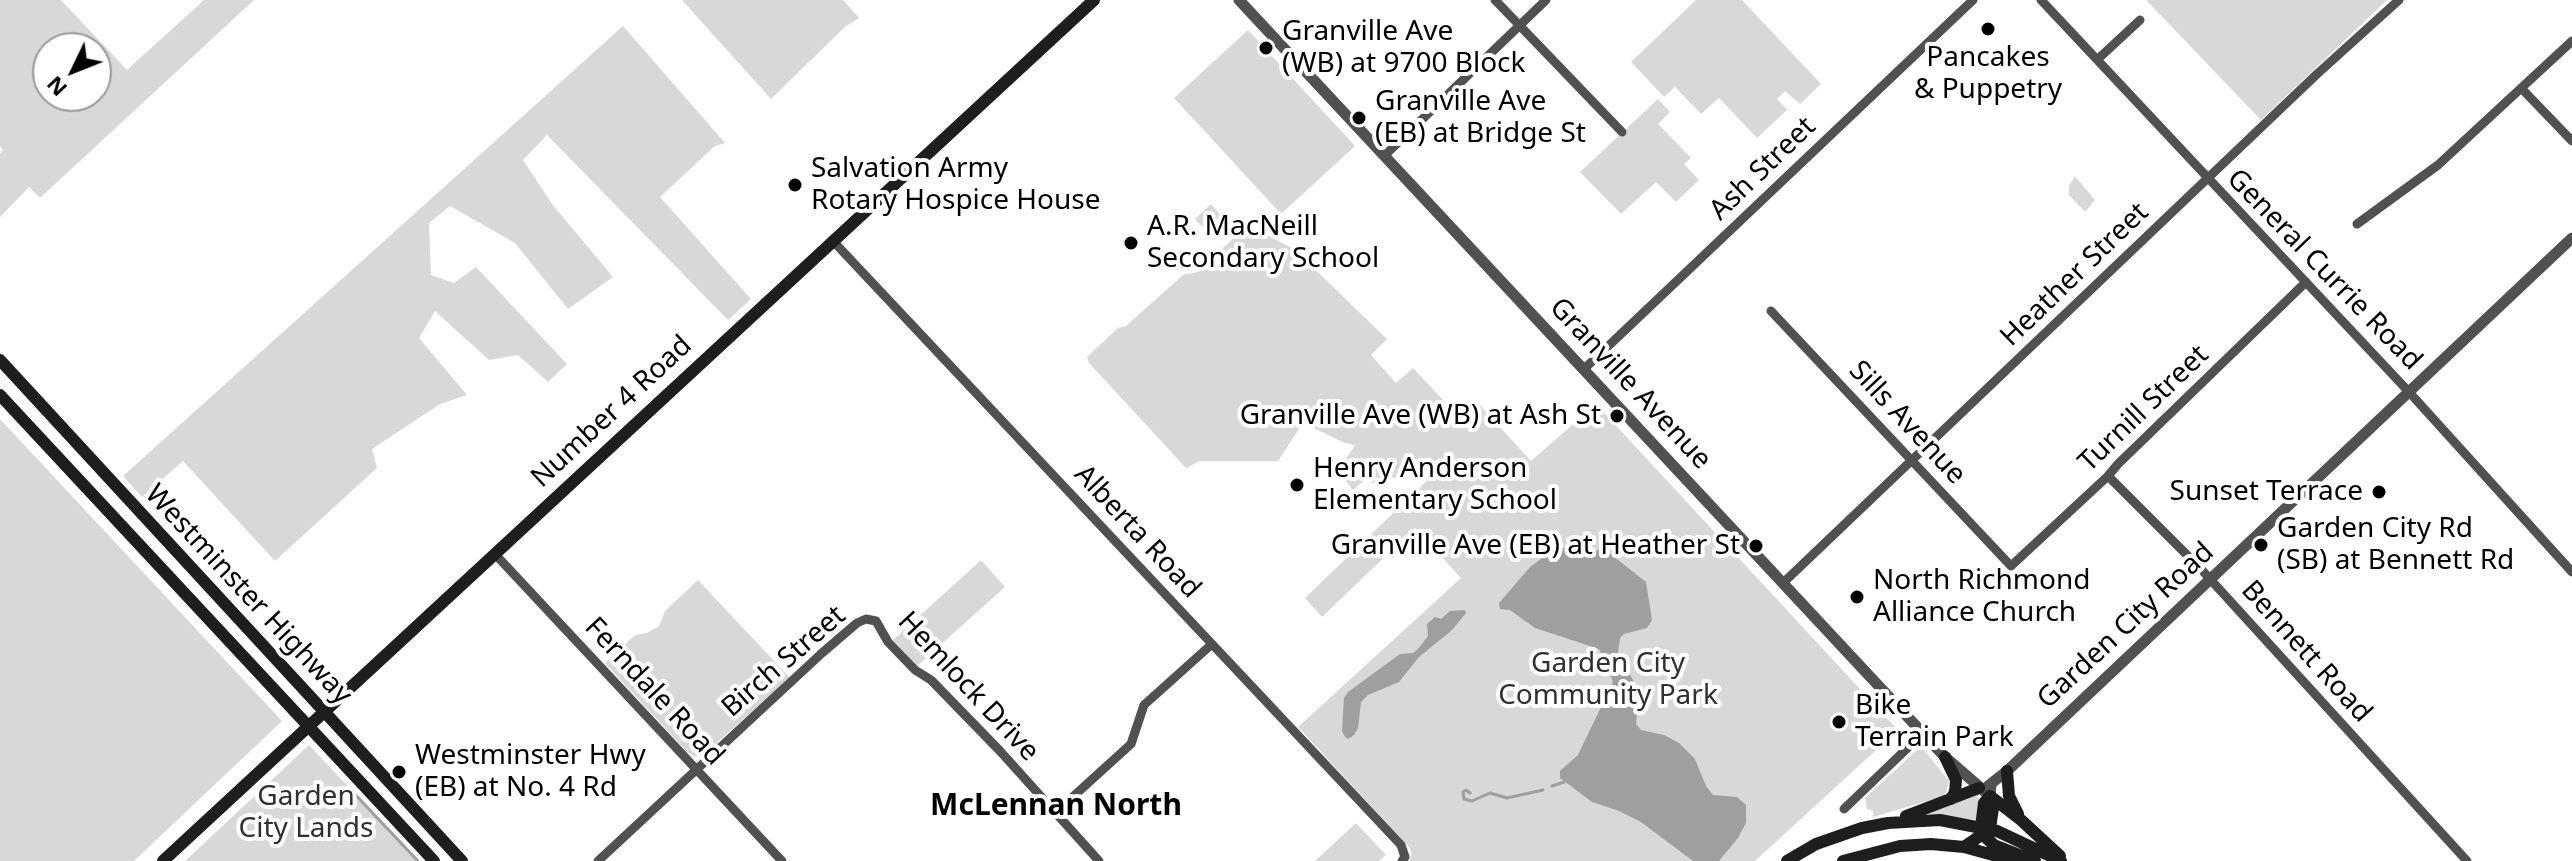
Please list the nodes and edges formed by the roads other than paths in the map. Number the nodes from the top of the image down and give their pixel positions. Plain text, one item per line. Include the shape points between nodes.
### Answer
1 (1094, 0) edge
2 (1239, 0) edge
3 (1495, 0) edge
4 (1546, 0) edge
5 (1973, 0) edge
6 (2041, 0) edge
7 (2399, 0) edge
8 (2140, 20) dead end
9 (1519, 25) junction
10 (2572, 41) edge
11 (2098, 59) junction
12 (2522, 89) junction
13 (1622, 132) dead end
14 (2572, 141) edge
15 (1384, 156) junction
16 (2207, 180) junction
17 (2357, 224) dead end
18 (2572, 238) edge
19 (833, 241) junction
20 (2306, 282) junction
21 (1771, 311) dead end
22 (0, 360) edge
23 (1583, 370) junction
24 (2409, 392) junction
25 (0, 395) edge
26 (1912, 461) junction
27 (2108, 476) junction
28 (494, 553) junction
29 (2011, 566) joint
30 (2572, 572) edge
31 (2211, 579) junction
32 (1783, 583) junction
33 (866, 619) joint
34 (1212, 644) junction
35 (322, 711) junction
36 (307, 725) junction
37 (1923, 733) junction
38 (1945, 757) junction
39 (696, 770) junction
40 (2007, 771) junction
41 (1987, 790) junction
42 (1951, 799) junction
43 (1844, 809) dead end
44 (1055, 813) junction
45 (2021, 820) junction
46 (1888, 823) junction
47 (1985, 830) junction
48 (1964, 847) junction
49 (1403, 859) edge
50 (163, 861) edge
51 (434, 861) edge
52 (462, 861) edge
53 (598, 861) edge
54 (782, 861) edge
55 (1099, 861) edge
56 (1787, 861) edge
57 (1843, 861) edge
58 (2015, 861) edge
59 (2035, 861) edge
60 (2063, 861) edge
61 (2467, 861) edge

1 - 19 main road, Number 4 Road
2 - 15 street, Granville Avenue
3 - 9 street
4 - 9 street
5 - 23 street, Ash Street
6 - 11 street, General Currie Road
7 - 16 street, Heather Street
8 - 11 street
9 - 13 street
9 - 15 street
10 - 12 street
11 - 16 street, General Currie Road
12 - 14 street
12 - 17 street via 2438,165
15 - 23 street, Granville Avenue
16 - 20 street, General Currie Road
16 - 26 street, Heather Street
18 - 24 street, Garden City Road
19 - 28 main road, Number 4 Road
19 - 34 street, Alberta Road
20 - 24 street, General Currie Road
20 - 27 street, Turnill Street
21 - 26 street, Sills Avenue
22 - 35 main road, Westminster Highway
23 - 32 street, Granville Avenue
24 - 30 street, General Currie Road
24 - 31 street, Garden City Road
25 - 36 main road, Westminster Highway
26 - 29 street, Sills Avenue
26 - 32 street, Heather Street
27 - 29 street, Turnill Street
27 - 31 street, Bennett Road
28 - 35 main road, Number 4 Road
28 - 39 street, Ferndale Road
31 - 40 street, Garden City Road
31 - 61 street, Bennett Road
32 - 37 street, Granville Avenue
33 - 39 street, Birch Street
33 - 44 street, Hemlock Drive via 876,621 888,642 931,680
34 - 44 street via 1144,705 1131,744
34 - 49 street, Alberta Road via 1401,845
35 - 36 main road, Number 4 Road
35 - 52 main road, Westminster Highway
36 - 50 main road, Number 4 Road
36 - 51 main road, Westminster Highway
37 - 38 street, Granville Avenue
37 - 43 street
38 - 41 street, Granville Avenue
38 - 42 main road via 1956,780
39 - 53 street, Birch Street
39 - 54 street, Ferndale Road
40 - 41 street, Garden City Road
40 - 45 main road via 2009,796
41 - 42 main road
41 - 45 main road
41 - 47 main road via 1993,808
42 - 46 main road
44 - 55 street, Hemlock Drive
45 - 60 main road
46 - 47 main road via 1940,820
46 - 56 main road via 1837,835
47 - 48 main road
47 - 59 main road via 1994,845
47 - 60 main road
48 - 57 main road via 1900,846
48 - 58 main road

